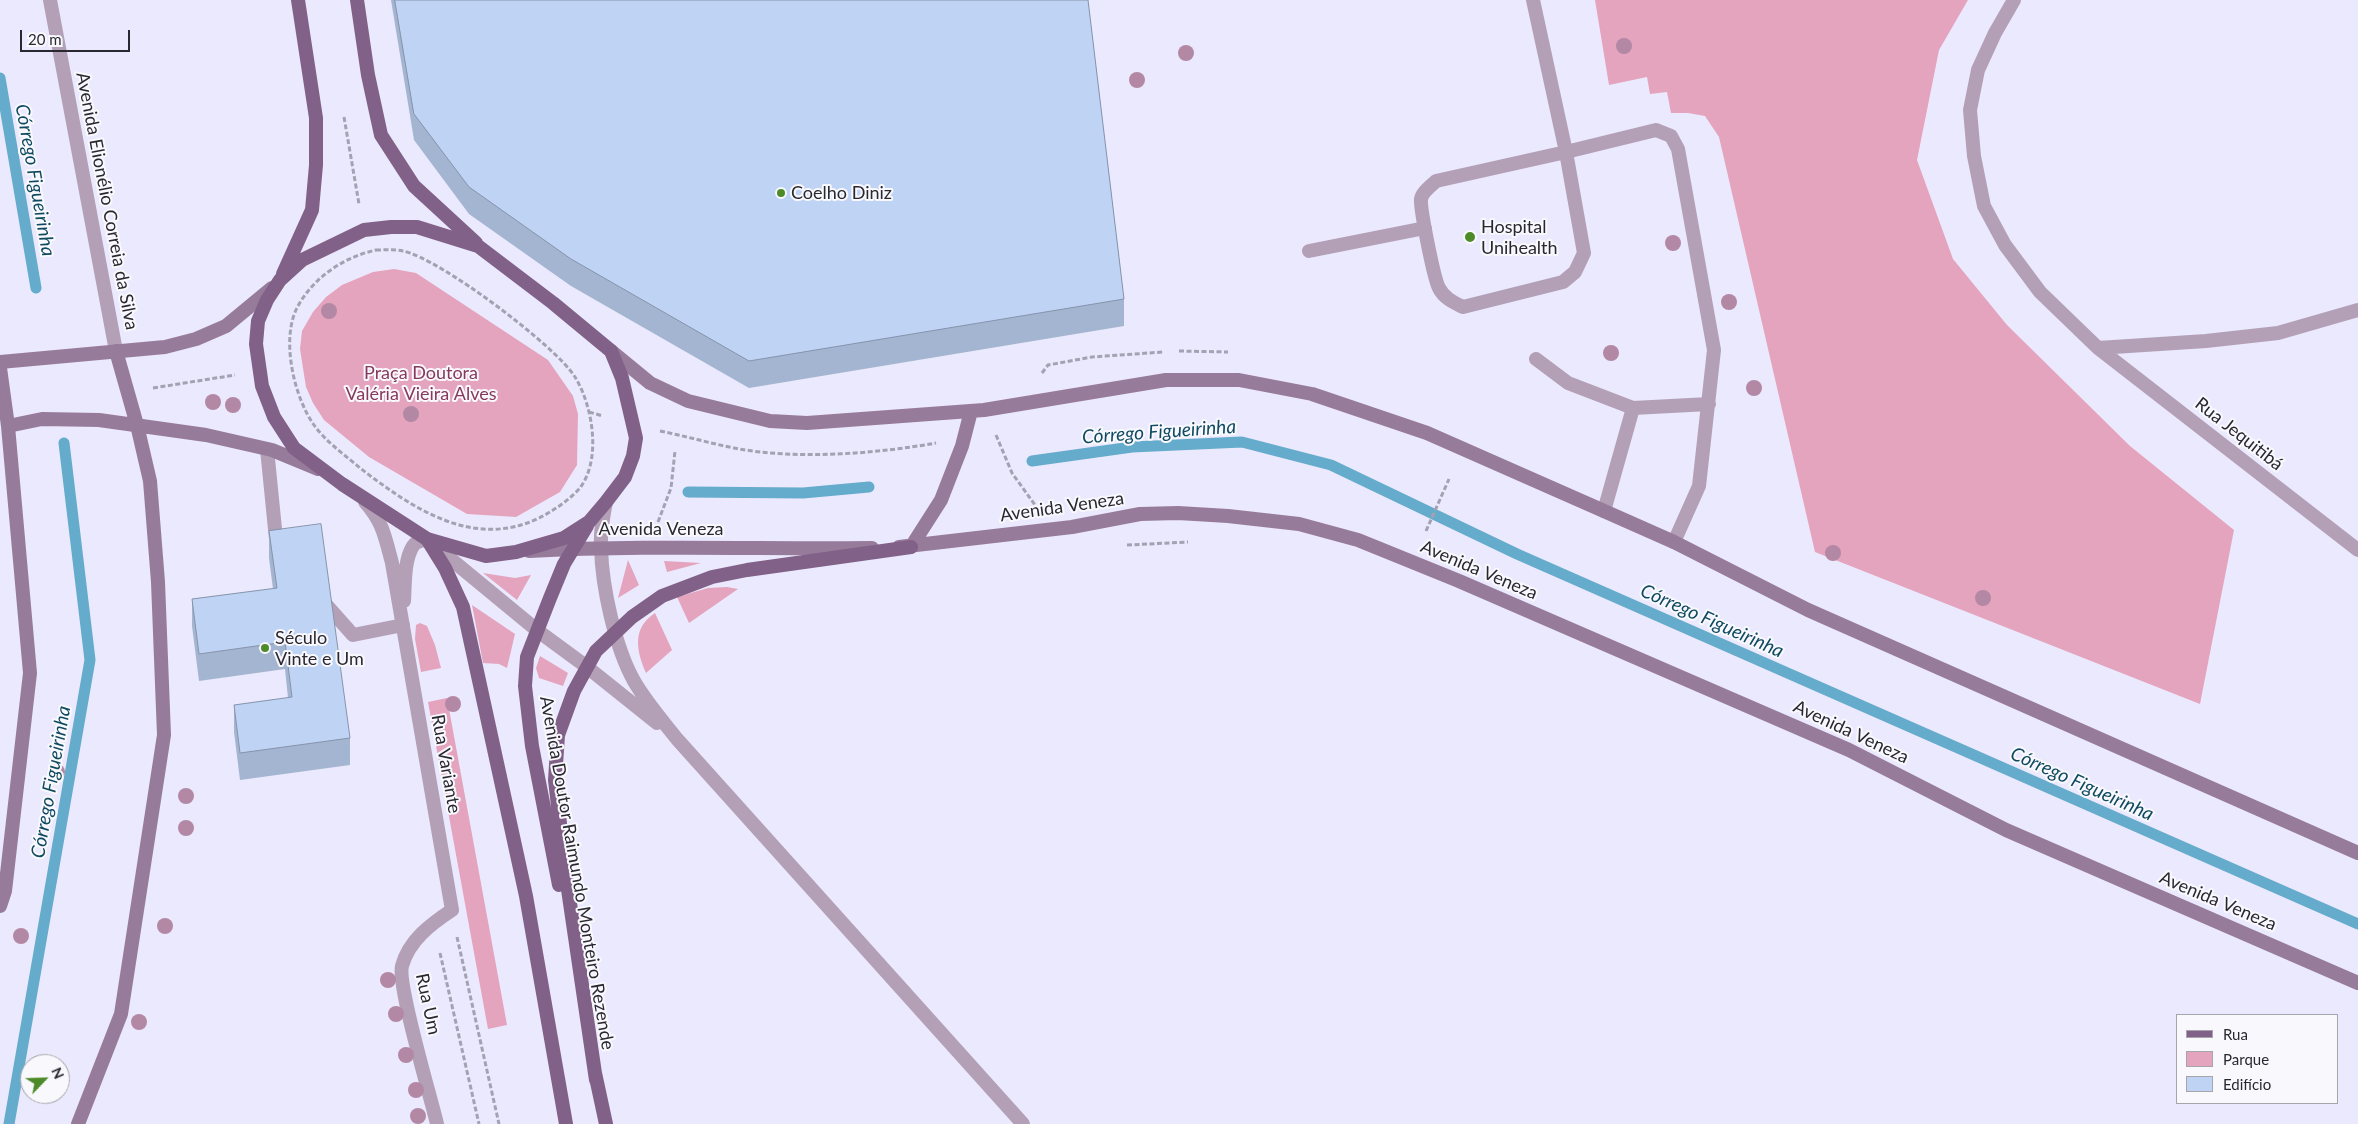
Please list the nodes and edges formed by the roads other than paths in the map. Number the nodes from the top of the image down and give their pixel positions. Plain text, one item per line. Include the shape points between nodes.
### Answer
1 (50, 0) edge
2 (298, 0) edge
3 (357, 0) edge
4 (1533, 0) edge
5 (2014, 0) edge
6 (1566, 152) junction
7 (1425, 228) junction
8 (478, 246) junction
9 (1309, 251) dead end
10 (280, 280) junction
11 (2358, 310) edge
12 (2098, 348) junction
13 (116, 351) junction
14 (611, 352) junction
15 (1536, 359) dead end
16 (0, 362) edge
17 (0, 368) edge
18 (1709, 404) junction
19 (1633, 408) junction
20 (971, 411) junction
21 (137, 425) junction
22 (8, 426) junction
23 (267, 449) junction
24 (325, 472) junction
25 (356, 494) junction
26 (606, 502) junction
27 (1604, 511) junction
28 (589, 522) junction
29 (427, 540) junction
30 (1674, 542) junction
31 (911, 547) junction
32 (601, 548) junction
33 (573, 549) junction
34 (2358, 550) edge
35 (516, 552) junction
36 (289, 562) edge
37 (314, 591) edge
38 (403, 625) junction
39 (538, 631) junction
40 (615, 633) junction
41 (587, 667) junction
42 (677, 739) junction
43 (2358, 853) edge
44 (0, 906) edge
45 (452, 910) joint
46 (2358, 983) edge
47 (596, 1080) junction
48 (78, 1124) edge
49 (437, 1124) edge
50 (566, 1124) edge
51 (606, 1124) edge
52 (1023, 1124) edge

1 - 13 street, Avenida Elionélio Correia da Silva
2 - 10 main road via 316,118 316,165 312,210
3 - 8 main road via 381,135 414,186
4 - 6 street
5 - 12 street, Rua Jequitibá via 1978,70 1970,110 1974,156 1984,206 2005,245 2040,292
6 - 7 street via 1436,181 1421,199
6 - 7 street via 1584,253 1575,272 1563,282 1463,307 1448,300 1438,287
6 - 18 street via 1656,130 1671,136 1678,149 1714,350
7 - 9 street
8 - 10 main road via 417,227 364,230 302,260
8 - 14 main road
10 - 13 main road via 226,326 213,332 165,347
10 - 24 main road via 258,321 256,344 262,386 274,418 294,448
11 - 12 street via 2278,333
12 - 34 street, Rua Jequitibá
13 - 16 main road
13 - 21 main road
14 - 20 main road via 650,383 688,401 770,421 815,422
14 - 26 main road via 622,378 636,438 625,477
15 - 19 street via 1568,383
17 - 22 main road
18 - 19 street
18 - 30 street via 1698,486
19 - 27 street
20 - 27 main road via 1166,380 1239,380 1312,394 1427,433
20 - 31 main road via 962,446 941,500
21 - 22 main road via 99,420 42,419
21 - 23 main road via 206,435
21 - 48 main road via 150,481 164,735 121,1014
22 - 44 main road via 30,673 5,891
23 - 24 main road
23 - 36 street via 276,548
24 - 25 main road
25 - 29 main road
25 - 38 street, Rua Variante via 376,514 381,524
26 - 28 main road
26 - 32 street
27 - 30 main road
28 - 33 main road, Avenida Doutor Raimundo Monteiro Rezende
28 - 35 main road via 564,538
29 - 35 main road via 486,556
29 - 38 street, Rua Variante via 413,546 409,556
29 - 39 street
29 - 50 main road via 445,568 463,607 526,896
30 - 43 main road via 1808,610
31 - 32 main road, Avenida Veneza
31 - 40 main road via 712,577 662,596
31 - 46 main road, Avenida Veneza via 1066,528 1140,514 1228,516 1299,524 1358,540 1849,750 2006,830
32 - 33 main road, Avenida Veneza
32 - 40 street
33 - 35 main road, Avenida Veneza
33 - 39 main road, Avenida Doutor Raimundo Monteiro Rezende
37 - 38 street via 353,635
38 - 45 street, Rua Variante
39 - 41 street
39 - 47 main road, Avenida Doutor Raimundo Monteiro Rezende via 528,657 524,686 532,746
40 - 41 main road via 596,651
40 - 42 street via 633,680
41 - 42 street
41 - 47 main road via 574,691 558,735 555,780
42 - 52 street
45 - 49 street, Rua Um via 433,923 412,945 401,968
47 - 51 main road, Avenida Doutor Raimundo Monteiro Rezende

